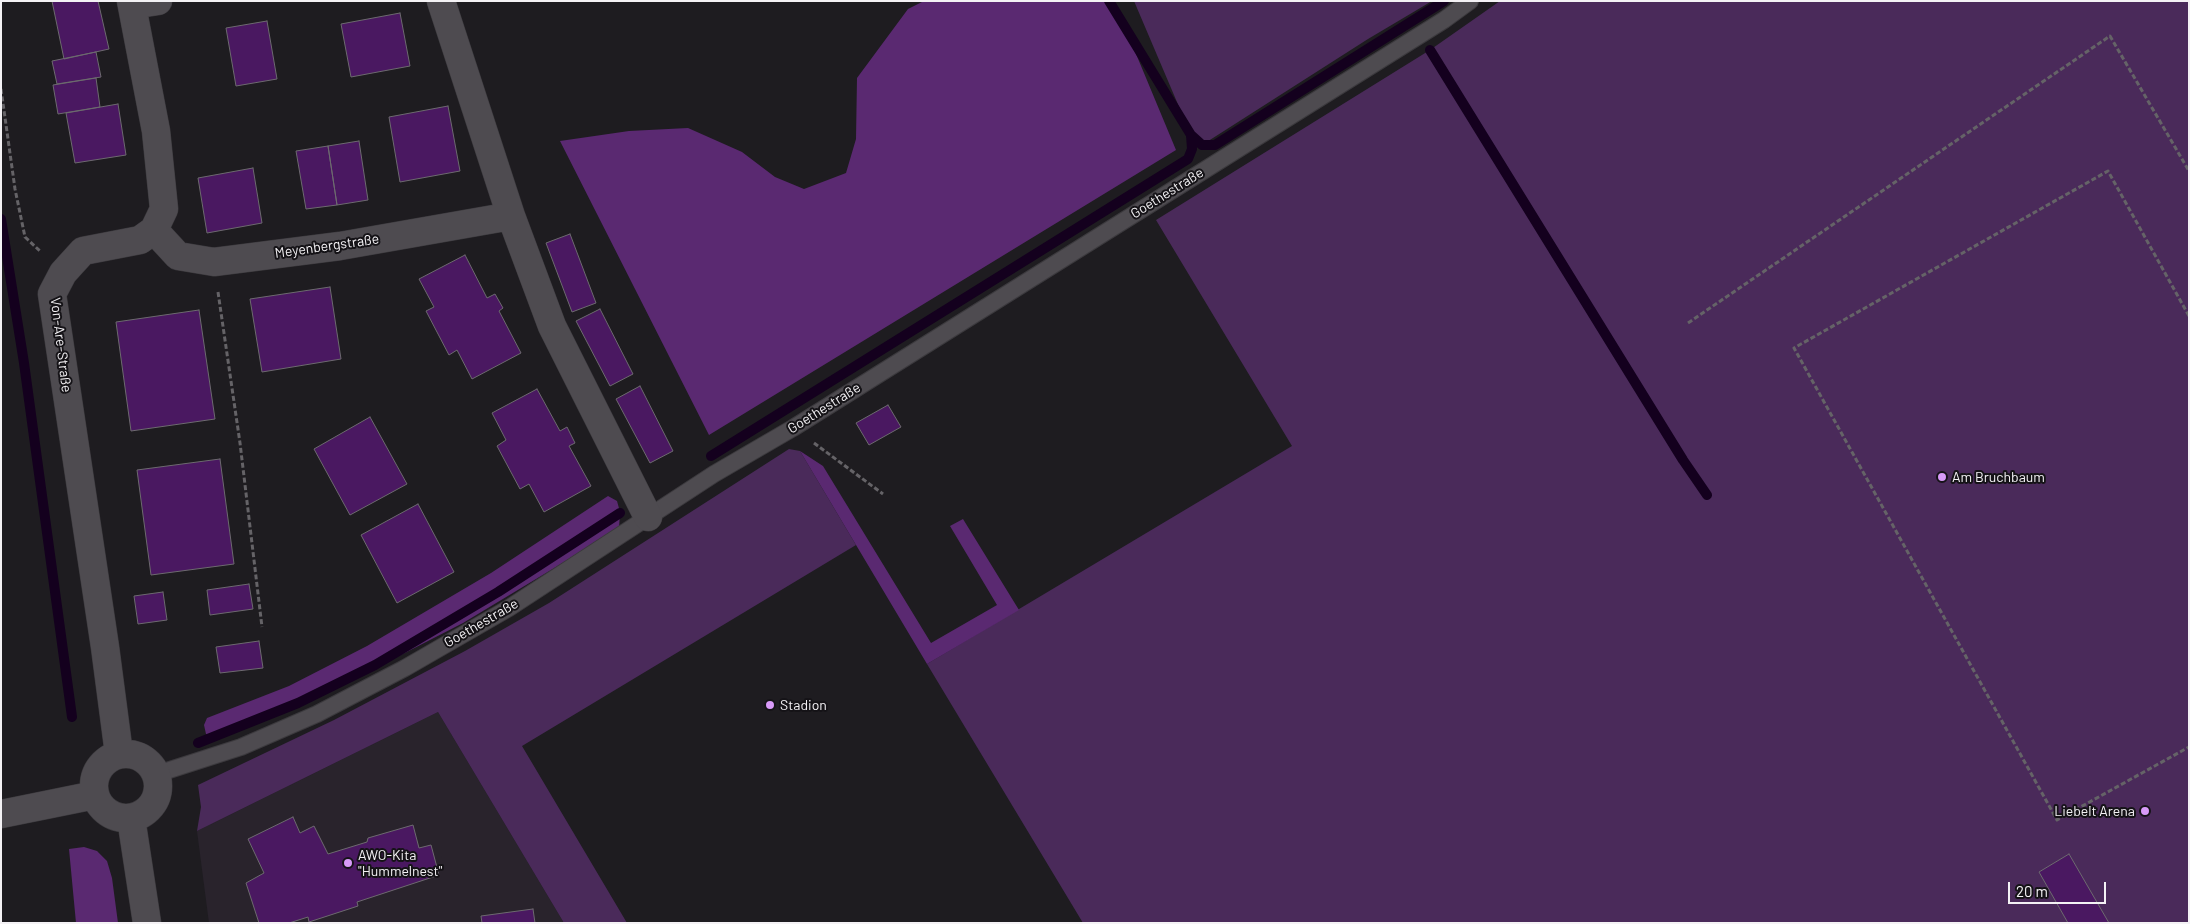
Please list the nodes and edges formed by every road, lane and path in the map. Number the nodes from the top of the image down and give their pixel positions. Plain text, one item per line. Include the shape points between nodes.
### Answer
1 (441, 1) edge
2 (1470, 1) edge
3 (141, 3) edge
4 (1, 89) edge
5 (2189, 171) edge
6 (511, 216) junction
7 (154, 230) junction
8 (214, 262) junction
9 (63, 273) junction
10 (2189, 316) edge
11 (1688, 323) dead end
12 (793, 428) junction
13 (883, 494) dead end
14 (648, 517) junction
15 (262, 627) dead end
16 (2189, 746) edge
17 (119, 754) junction
18 (156, 774) junction
19 (95, 795) junction
20 (1, 814) edge
21 (131, 818) junction
22 (147, 923) edge

1 - 6 street
2 - 12 lane, Goethestraße
3 - 7 street via 164,209
4 - 9 path via 25,237
5 - 11 path via 2110,36
6 - 8 street, Meyenbergstraße via 340,246
6 - 14 street via 552,326
7 - 8 street, Meyenbergstraße via 178,256
7 - 9 street, Von-Are-Straße via 140,240 83,251
8 - 15 path
9 - 17 street, Von-Are-Straße via 52,294
10 - 16 path via 2108,172 1794,348 2057,820
12 - 13 path
12 - 14 lane, Goethestraße
14 - 18 lane, Goethestraße via 509,608 317,714 241,747
17 - 18 street via 131,753 141,757 151,764
17 - 19 street via 98,769 93,782
18 - 21 street via 159,789 154,802 145,813
19 - 20 street
19 - 21 street via 109,814
21 - 22 street

